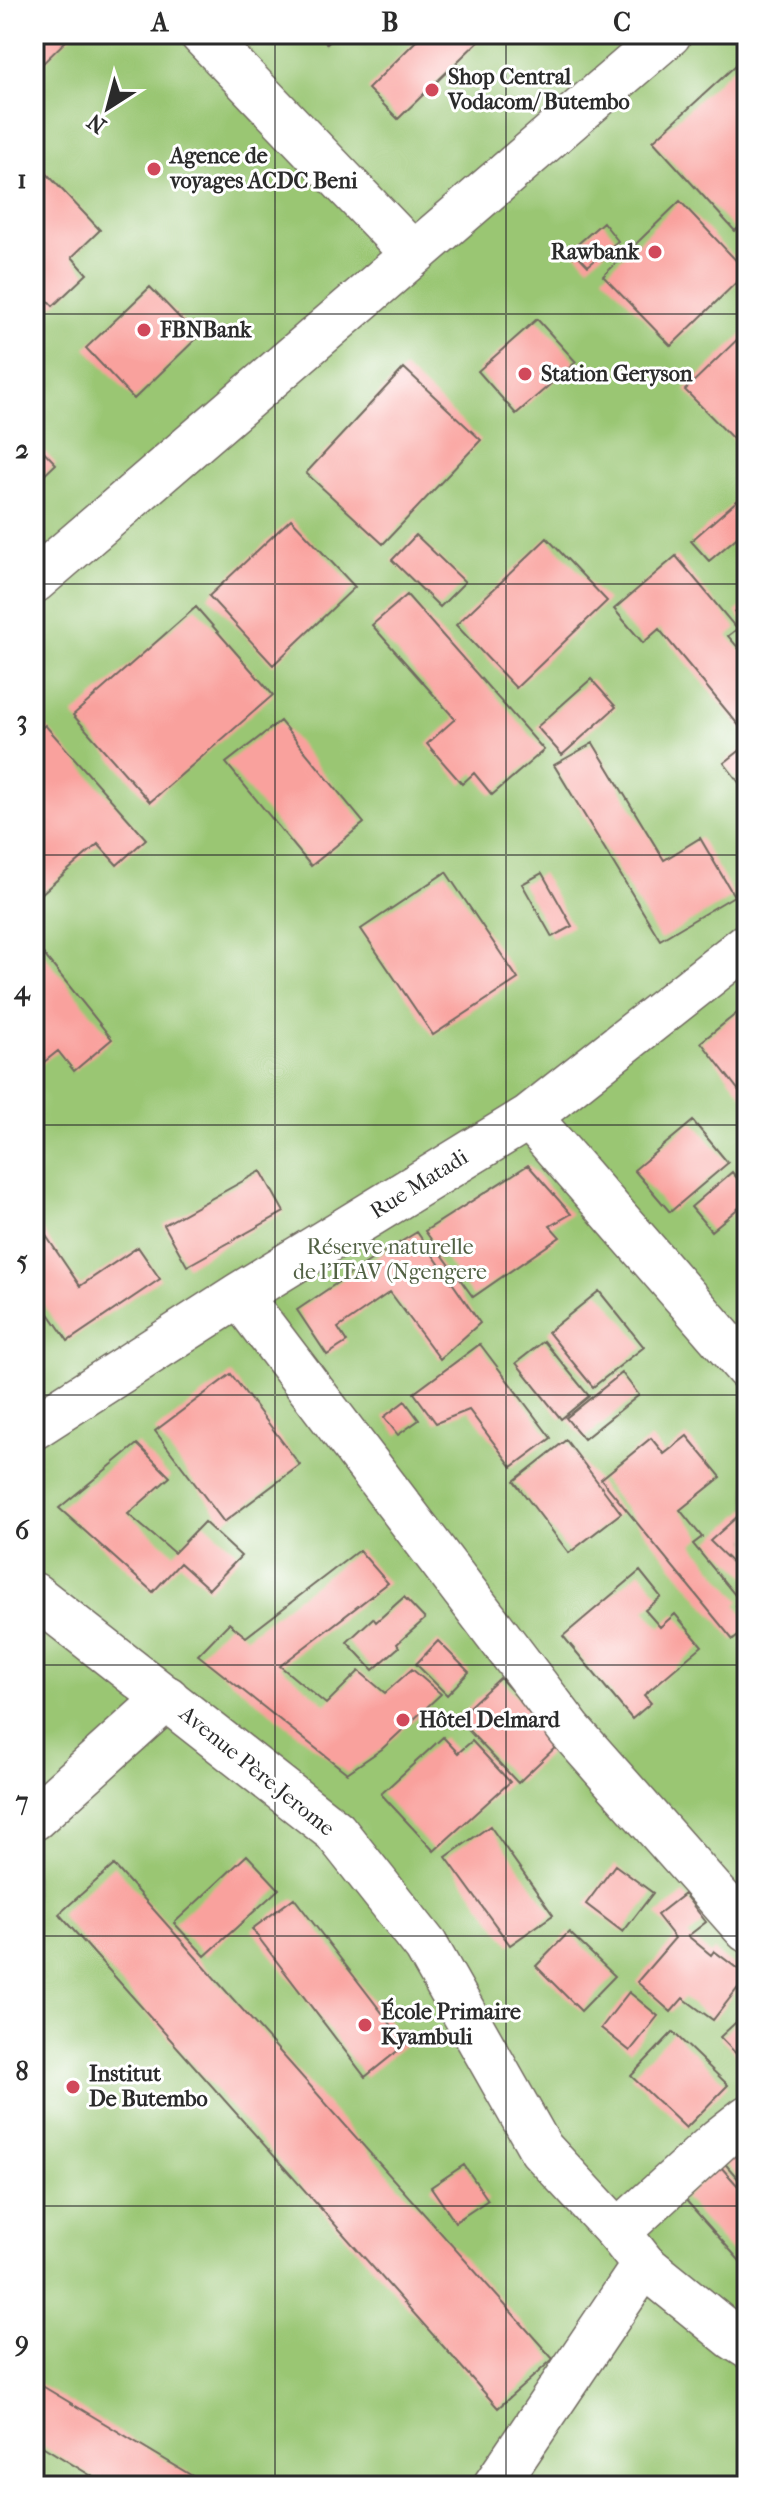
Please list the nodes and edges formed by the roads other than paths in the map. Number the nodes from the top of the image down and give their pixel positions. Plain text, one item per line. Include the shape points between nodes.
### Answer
1 (202, 34) edge
2 (669, 34) edge
3 (412, 253) junction
4 (34, 581) edge
5 (747, 945) edge
6 (529, 1117) junction
7 (239, 1295) junction
8 (747, 1368) edge
9 (34, 1427) edge
10 (34, 1595) edge
11 (167, 1698) junction
12 (34, 1818) edge
13 (747, 1930) edge
14 (747, 2118) edge
15 (618, 2232) junction
16 (644, 2265) junction
17 (747, 2346) edge
18 (495, 2486) edge

1 - 3 main road
2 - 3 main road
3 - 4 main road
5 - 6 main road, Rue Matadi
6 - 7 main road, Rue Matadi
6 - 8 main road
7 - 9 main road, Rue Matadi
7 - 13 main road via 570,1730
10 - 11 main road, Avenue Père Jerome
11 - 12 main road
11 - 15 main road, Avenue Père Jerome via 335,1831 426,1946 541,2149
14 - 15 main road
15 - 16 main road, Avenue Père Jerome
16 - 17 main road, Avenue Père Jerome
16 - 18 main road

